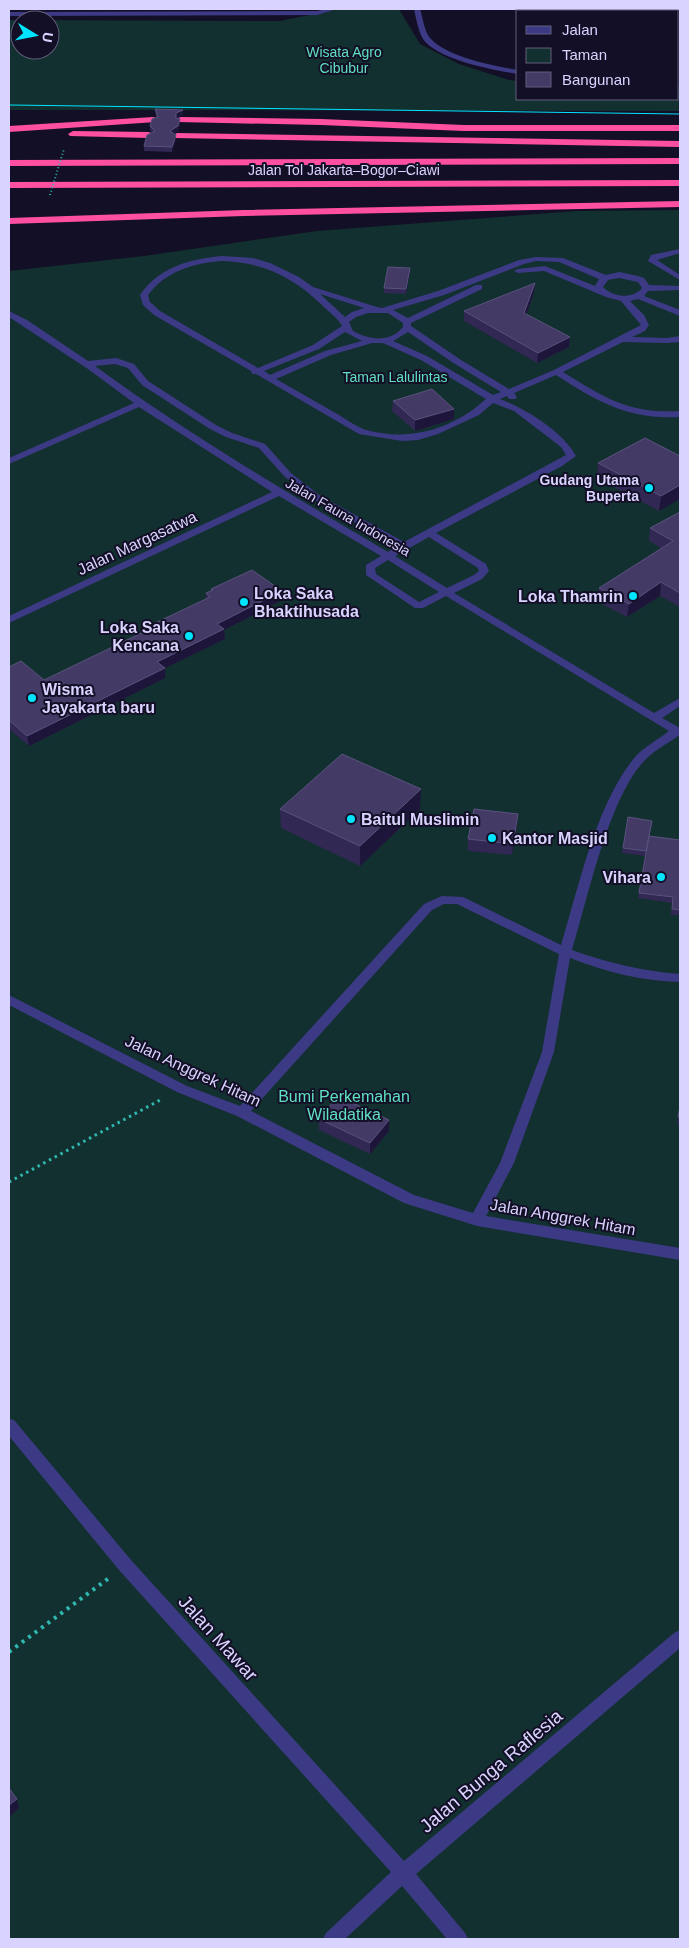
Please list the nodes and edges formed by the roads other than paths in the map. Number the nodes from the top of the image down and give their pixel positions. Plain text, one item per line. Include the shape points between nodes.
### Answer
1 (334, 9) edge
2 (417, 9) edge
3 (9, 14) edge
4 (516, 71) edge
5 (154, 120) edge
6 (181, 120) edge
7 (680, 128) edge
8 (9, 129) edge
9 (9, 134) edge
10 (149, 135) edge
11 (177, 136) edge
12 (680, 144) edge
13 (680, 161) edge
14 (9, 163) edge
15 (680, 183) edge
16 (9, 185) edge
17 (680, 204) edge
18 (9, 221) edge
19 (680, 251) edge
20 (605, 278) junction
21 (680, 278) edge
22 (308, 287) junction
23 (646, 288) junction
24 (680, 288) edge
25 (601, 290) junction
26 (638, 296) junction
27 (624, 298) junction
28 (379, 310) junction
29 (680, 313) edge
30 (9, 314) edge
31 (407, 324) junction
32 (346, 325) junction
33 (680, 339) edge
34 (380, 340) junction
35 (615, 343) junction
36 (86, 364) junction
37 (255, 372) junction
38 (557, 372) junction
39 (268, 379) junction
40 (509, 393) junction
41 (492, 399) junction
42 (140, 403) junction
43 (517, 408) junction
44 (677, 414) edge
45 (680, 423) edge
46 (9, 461) edge
47 (279, 492) junction
48 (430, 533) junction
49 (404, 546) junction
50 (388, 556) junction
51 (447, 591) junction
52 (9, 620) edge
53 (680, 701) edge
54 (654, 718) junction
55 (679, 732) edge
56 (566, 953) junction
57 (680, 978) edge
58 (9, 1000) edge
59 (242, 1112) junction
60 (477, 1220) junction
61 (680, 1254) edge
62 (9, 1425) edge
63 (680, 1638) edge
64 (403, 1873) junction
65 (332, 1939) edge
66 (459, 1939) edge

1 - 3 street via 317,13
2 - 4 street via 427,39 434,45 457,56
5 - 8 highway
6 - 7 highway via 464,128
9 - 10 highway
11 - 12 highway
13 - 14 highway, Jalan Tol Jakarta–Bogor–Ciawi
15 - 16 highway, Jalan Tol Jakarta–Bogor–Ciawi
17 - 18 highway
19 - 21 street via 652,261
20 - 23 street via 628,276 641,280
20 - 25 street via 598,284
20 - 28 street via 560,260 536,259 441,293
22 - 28 street
22 - 32 street
22 - 37 street via 264,263 225,257 204,260 169,272 151,284 144,294 146,303 157,313
23 - 24 street
23 - 26 street
25 - 27 street via 610,296
25 - 31 street via 545,268 523,269 459,295
26 - 27 street
26 - 29 street
27 - 35 street via 645,325
28 - 31 street via 398,314
28 - 32 street via 356,313
30 - 36 street, Jalan Fauna Indonesia
31 - 34 street via 400,335
31 - 40 street via 458,362
32 - 34 street via 353,335
32 - 37 street via 310,350
33 - 35 street via 637,339
34 - 39 street via 328,353
34 - 41 street via 424,358
35 - 38 street
36 - 42 street, Jalan Fauna Indonesia
36 - 49 street via 116,361 131,366 145,383 213,428 262,446 288,475 316,498
37 - 39 street
38 - 40 street
38 - 44 street via 621,408
39 - 41 street via 362,432 382,436 410,437 435,432 476,413
40 - 41 street
40 - 43 street
41 - 43 street
42 - 46 street
42 - 47 street, Jalan Fauna Indonesia
43 - 48 street via 566,445 570,456
44 - 45 street
47 - 50 street, Jalan Fauna Indonesia
47 - 52 street, Jalan Margasatwa
48 - 49 street
48 - 51 street via 482,566 484,571
49 - 50 street
50 - 51 street, Jalan Fauna Indonesia
50 - 51 street via 370,567 371,575 418,606
51 - 54 street, Jalan Fauna Indonesia
53 - 54 street
54 - 55 street, Jalan Fauna Indonesia
55 - 56 street via 640,758 615,796
56 - 57 street via 640,975
56 - 59 street via 459,900 442,900 428,907
56 - 60 street via 548,1052 507,1163
58 - 59 street, Jalan Anggrek Hitam via 182,1089
59 - 60 street, Jalan Anggrek Hitam via 409,1199
60 - 61 street, Jalan Anggrek Hitam
62 - 64 street, Jalan Mawar via 125,1566
63 - 64 street, Jalan Bunga Raflesia
64 - 65 street, Jalan Bunga Raflesia
64 - 66 street, Jalan Mawar

